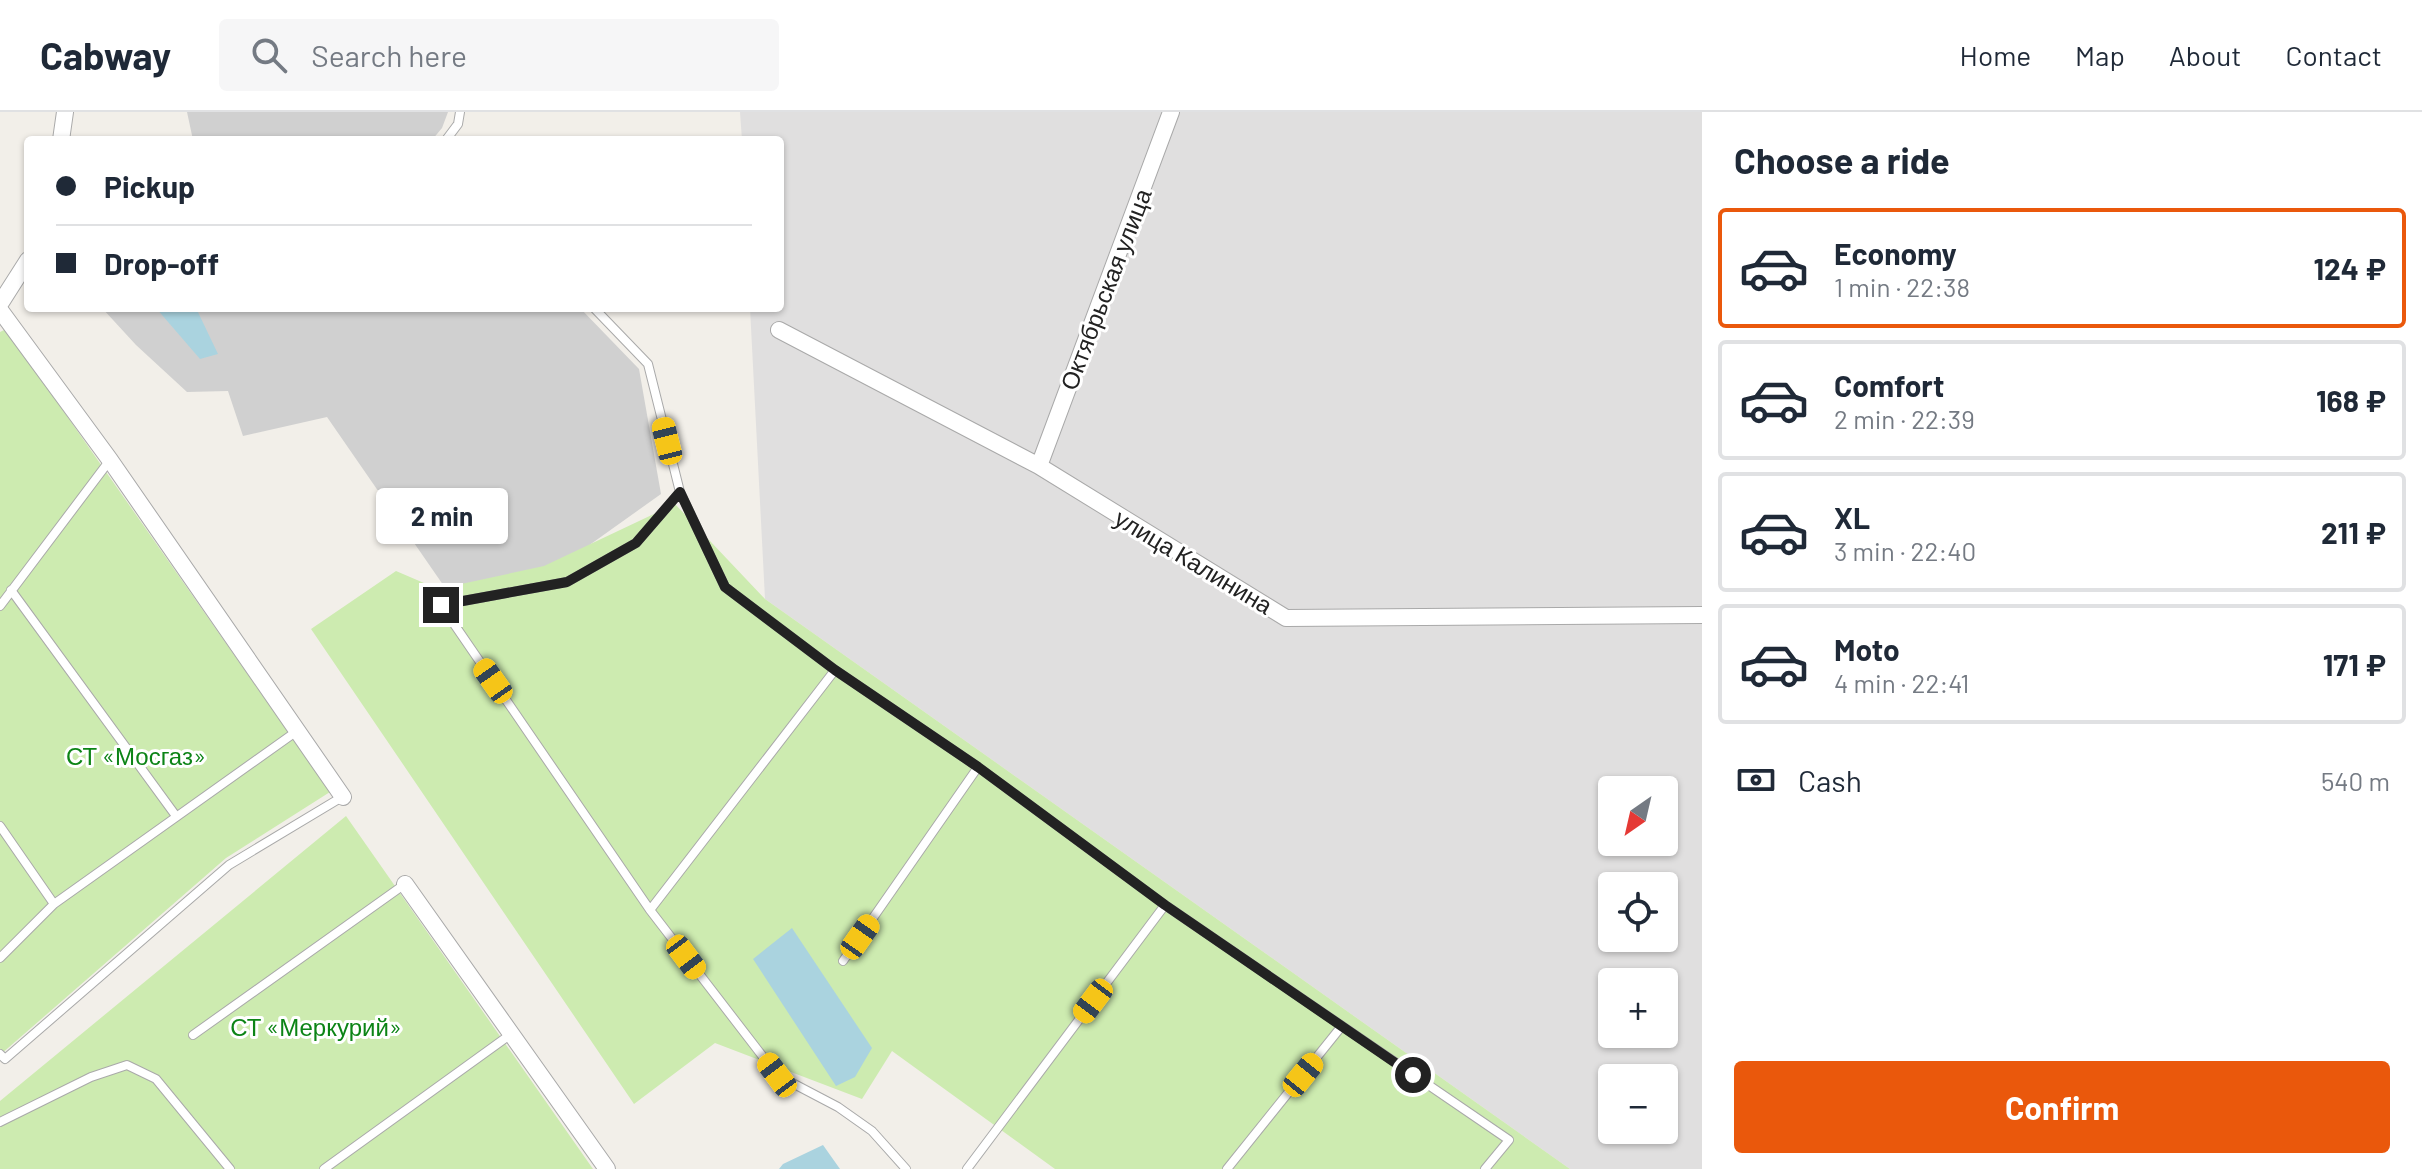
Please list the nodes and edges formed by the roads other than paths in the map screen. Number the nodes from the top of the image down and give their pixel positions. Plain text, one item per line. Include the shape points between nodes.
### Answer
1 (65, 112) edge
2 (460, 112) edge
3 (1171, 112) edge
4 (62, 136) edge
5 (449, 136) edge
6 (24, 266) edge
7 (0, 304) edge
8 (0, 310) edge
9 (598, 312) edge
10 (779, 330) dead end
11 (110, 460) junction
12 (1039, 466) junction
13 (680, 492) junction
14 (11, 590) junction
15 (0, 606) edge
16 (1702, 615) edge
17 (835, 670) junction
18 (297, 731) junction
19 (978, 767) junction
20 (343, 797) joint
21 (176, 816) junction
22 (0, 826) edge
23 (405, 884) joint
24 (54, 904) junction
25 (1165, 905) junction
26 (650, 910) junction
27 (0, 958) edge
28 (843, 961) dead end
29 (1341, 1027) junction
30 (511, 1034) junction
31 (193, 1035) dead end
32 (0, 1054) edge
33 (0, 1122) edge
34 (230, 1169) edge
35 (324, 1169) edge
36 (607, 1169) edge
37 (906, 1169) edge
38 (967, 1169) edge
39 (1227, 1169) edge
40 (1485, 1169) edge

1 - 4 street
2 - 5 lane
3 - 12 street, Октябрьская улица
6 - 7 street
8 - 11 street
9 - 13 lane via 648,364
10 - 12 street, улица Калинина
11 - 14 lane
11 - 18 street
12 - 16 street, улица Калинина via 1286,618
13 - 17 lane via 725,587
13 - 26 lane via 636,543 567,582 441,605
14 - 15 lane
14 - 21 lane
17 - 19 lane
17 - 26 lane
18 - 20 street
18 - 21 lane
19 - 25 lane
19 - 28 lane
20 - 32 lane via 229,865 5,1059
21 - 24 lane
22 - 24 lane
23 - 30 street
23 - 31 lane
24 - 27 lane
25 - 29 lane
25 - 38 lane
26 - 37 lane via 777,1075 872,1131
29 - 39 lane
29 - 40 lane via 1509,1140
30 - 35 lane
30 - 36 street
33 - 34 lane via 127,1065 156,1079

